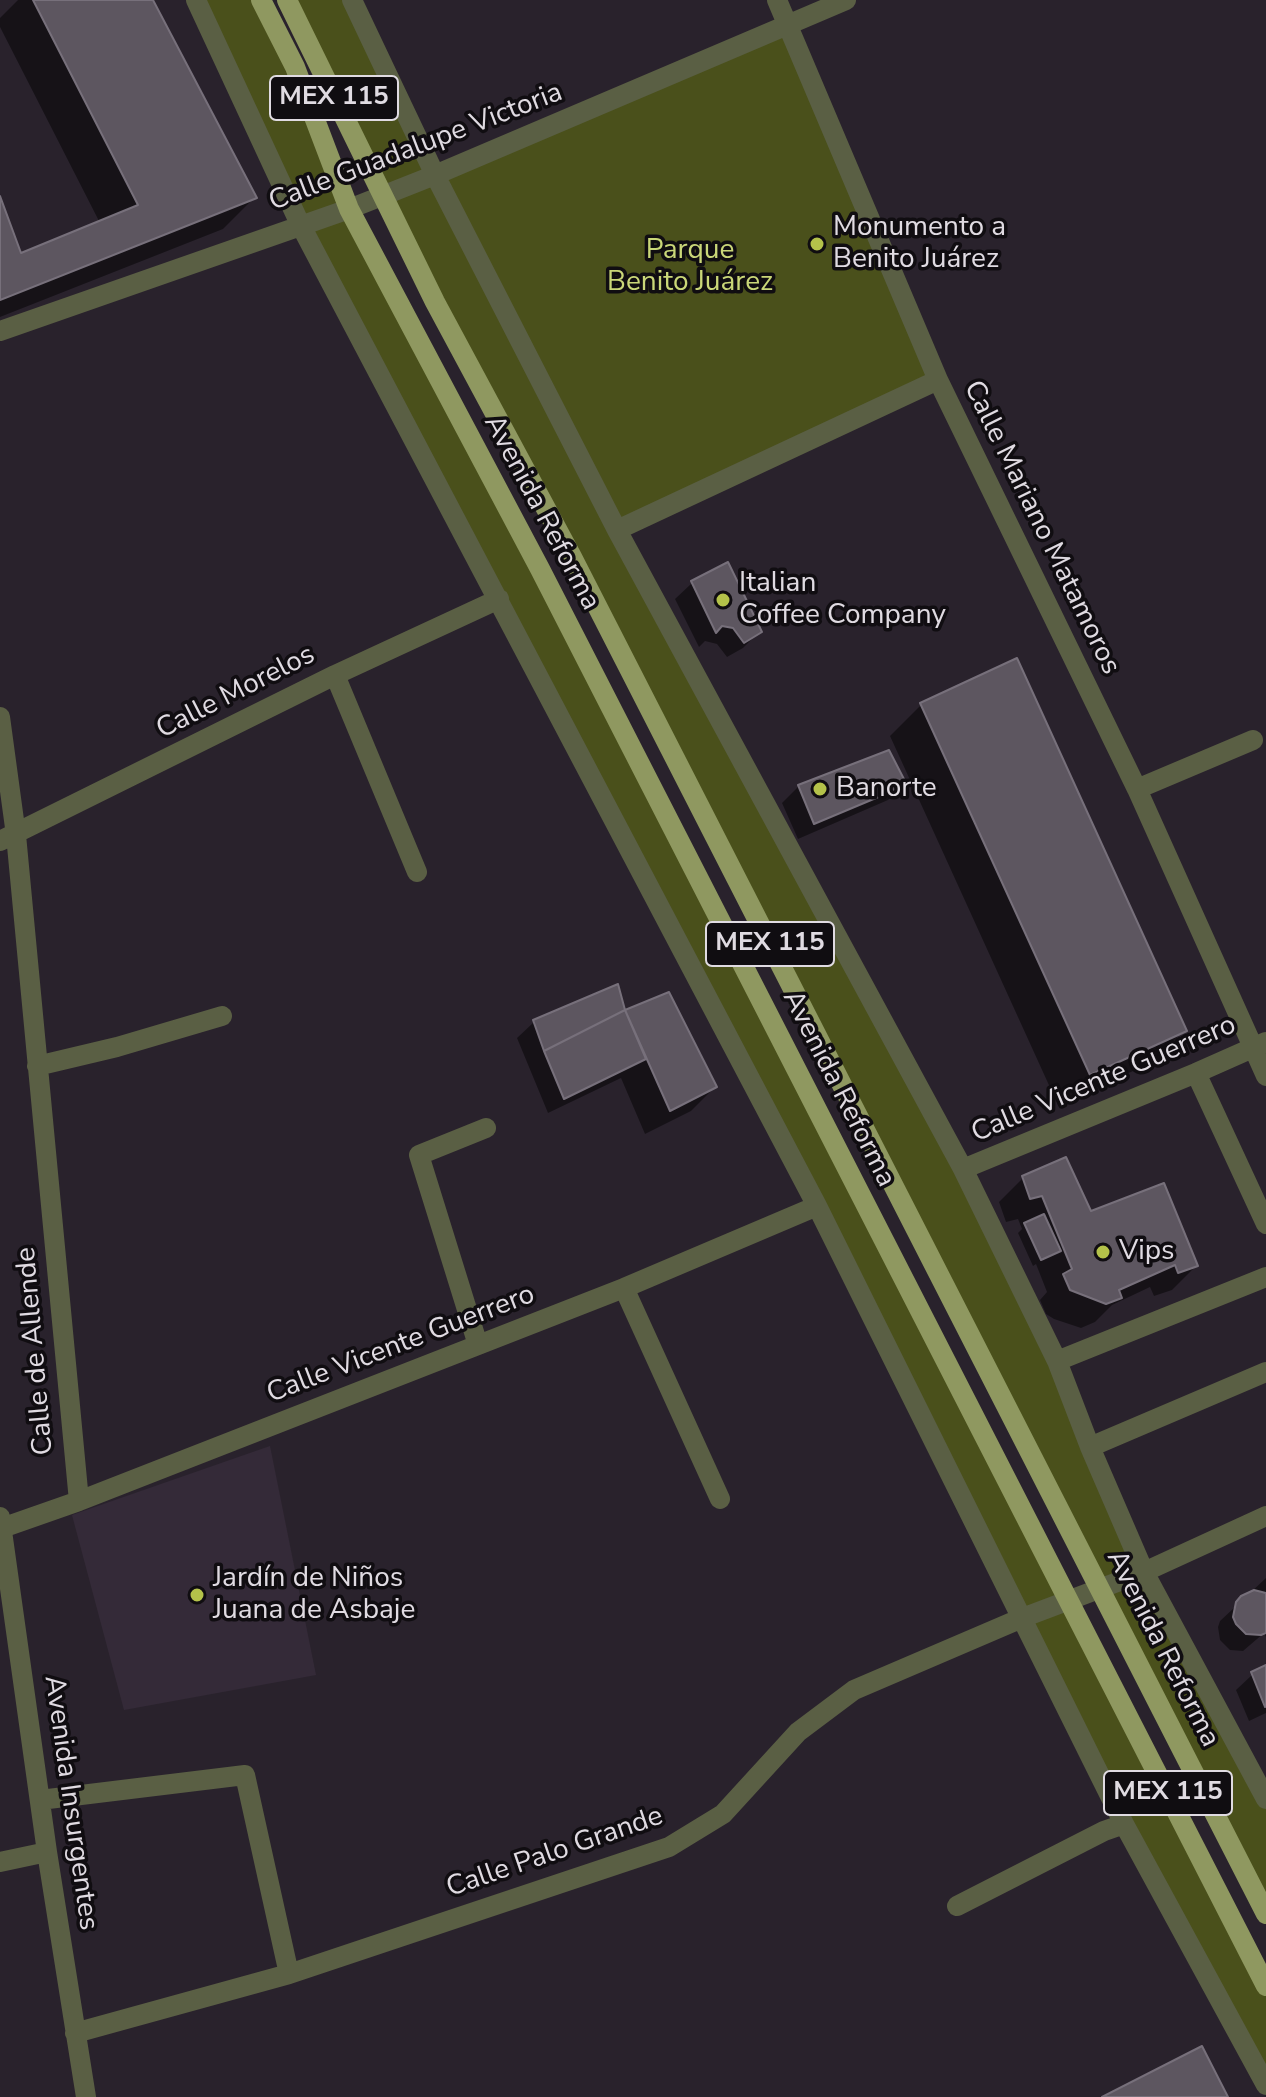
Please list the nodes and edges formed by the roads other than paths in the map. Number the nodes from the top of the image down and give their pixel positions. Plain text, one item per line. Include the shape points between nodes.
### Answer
1 (196, 0) edge
2 (261, 0) edge
3 (287, 0) edge
4 (352, 0) edge
5 (777, 0) edge
6 (846, 0) edge
7 (787, 26) junction
8 (435, 175) junction
9 (381, 195) junction
10 (349, 209) junction
11 (300, 224) junction
12 (0, 331) edge
13 (938, 380) junction
14 (617, 530) junction
15 (499, 599) junction
16 (335, 675) junction
17 (0, 717) edge
18 (1253, 740) dead end
19 (1137, 789) junction
20 (8, 838) edge
21 (417, 872) dead end
22 (222, 1016) dead end
23 (1260, 1044) edge
24 (37, 1066) junction
25 (1196, 1073) junction
26 (1266, 1076) edge
27 (486, 1128) dead end
28 (963, 1169) junction
29 (817, 1206) junction
30 (1266, 1224) edge
31 (1266, 1277) edge
32 (624, 1288) junction
33 (478, 1345) junction
34 (1057, 1361) junction
35 (1266, 1372) edge
36 (1090, 1447) junction
37 (720, 1499) dead end
38 (79, 1501) junction
39 (1266, 1516) edge
40 (1, 1523) edge
41 (1144, 1572) junction
42 (1099, 1588) junction
43 (1070, 1601) junction
44 (1022, 1618) junction
45 (1266, 1799) edge
46 (40, 1800) junction
47 (1124, 1824) junction
48 (47, 1852) junction
49 (0, 1862) edge
50 (957, 1906) dead end
51 (1266, 1914) edge
52 (289, 1974) junction
53 (1266, 1986) edge
54 (75, 2033) junction
55 (1266, 2085) edge
56 (86, 2097) edge

1 - 11 street
2 - 10 main road, Avenida Reforma / MEX 115 via 295,67
3 - 9 main road, Avenida Reforma / MEX 115
4 - 8 street
5 - 7 street, Calle Mariano Matamoros
6 - 7 street, Calle Guadalupe Victoria
7 - 8 street, Calle Guadalupe Victoria
7 - 13 street, Calle Mariano Matamoros
8 - 9 street, Calle Guadalupe Victoria
8 - 14 street
9 - 10 street, Calle Guadalupe Victoria
9 - 42 main road, Avenida Reforma / MEX 115
10 - 11 street, Calle Guadalupe Victoria
10 - 43 main road, Avenida Reforma / MEX 115 via 540,569
11 - 12 street, Calle Guadalupe Victoria
11 - 15 street
13 - 14 street
13 - 19 street, Calle Mariano Matamoros
14 - 28 street
15 - 16 street, Calle Morelos
15 - 29 street
16 - 20 street, Calle Morelos
16 - 21 street
17 - 20 street, Calle de Allende
18 - 19 street
19 - 23 street, Calle Mariano Matamoros
20 - 24 street, Calle de Allende
22 - 24 street
23 - 25 street, Calle Vicente Guerrero
23 - 26 street, Calle Mariano Matamoros
24 - 38 street, Calle de Allende
25 - 28 street, Calle Vicente Guerrero
25 - 30 street
27 - 33 street via 419,1155
28 - 34 street
29 - 32 street, Calle Vicente Guerrero
29 - 44 street
31 - 34 street
32 - 33 street, Calle Vicente Guerrero
32 - 37 street
33 - 38 street, Calle Vicente Guerrero
34 - 36 street
35 - 36 street
36 - 41 street
38 - 40 street, Calle Vicente Guerrero
39 - 41 street, Calle Palo Grande
40 - 46 street, Avenida Insurgentes
41 - 42 street, Calle Palo Grande
41 - 45 street
42 - 43 street, Calle Palo Grande
42 - 51 main road, Avenida Reforma / MEX 115
43 - 44 street, Calle Palo Grande
43 - 53 main road, Avenida Reforma / MEX 115
44 - 47 street
44 - 52 street, Calle Palo Grande via 854,1690 798,1732 723,1814 669,1847
46 - 48 street, Avenida Insurgentes
46 - 52 street via 245,1775
47 - 50 street
47 - 55 street
48 - 49 street
48 - 54 street, Avenida Insurgentes
52 - 54 street, Calle Palo Grande
54 - 56 street, Avenida Insurgentes

